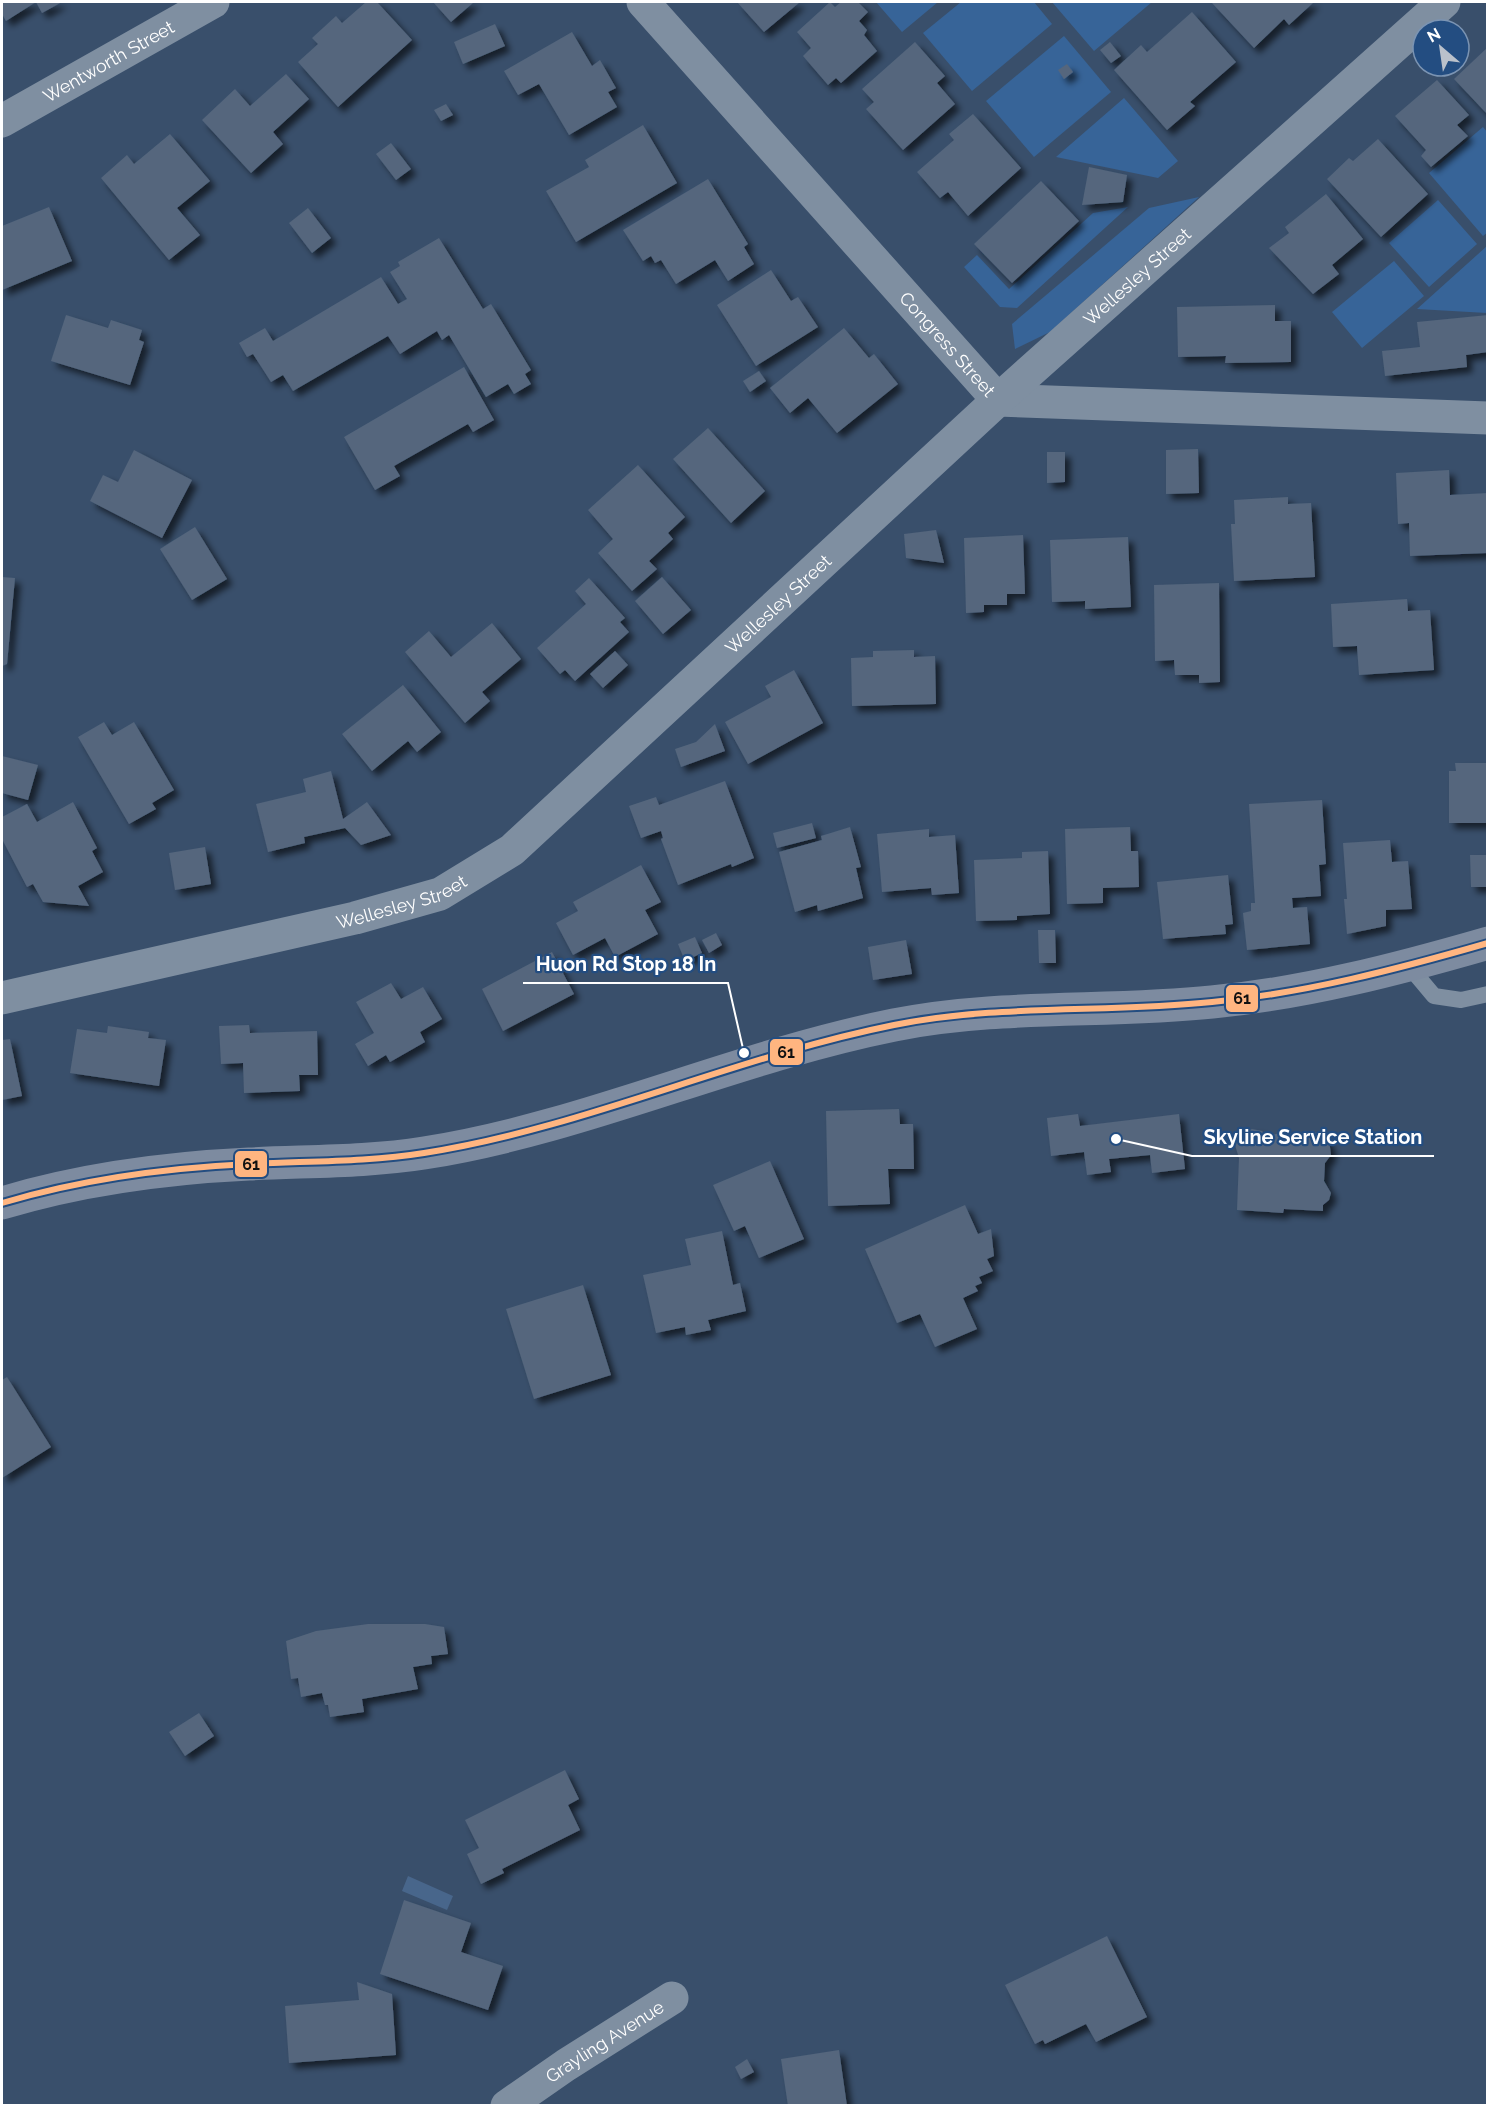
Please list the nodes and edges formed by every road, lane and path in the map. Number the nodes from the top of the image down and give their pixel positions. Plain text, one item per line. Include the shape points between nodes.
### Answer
1 (213, 2) edge
2 (643, 2) edge
3 (1444, 2) edge
4 (2, 121) edge
5 (998, 400) junction
6 (1488, 418) edge
7 (1488, 943) edge
8 (1408, 965) junction
9 (1488, 994) edge
10 (2, 998) edge
11 (2, 1203) edge
12 (672, 1998) dead end
13 (507, 2106) edge

1 - 4 street, Wentworth Street
2 - 5 street, Congress Street
3 - 5 street, Wellesley Street
5 - 6 street, Congress Street
5 - 10 street, Wellesley Street via 512,850 440,894 355,918
7 - 8 main road
8 - 9 lane via 1434,996 1461,1000
8 - 11 main road via 1338,982 1213,1002 973,1014 895,1025 823,1042 492,1139 421,1153 145,1172 43,1191
12 - 13 street, Grayling Avenue

